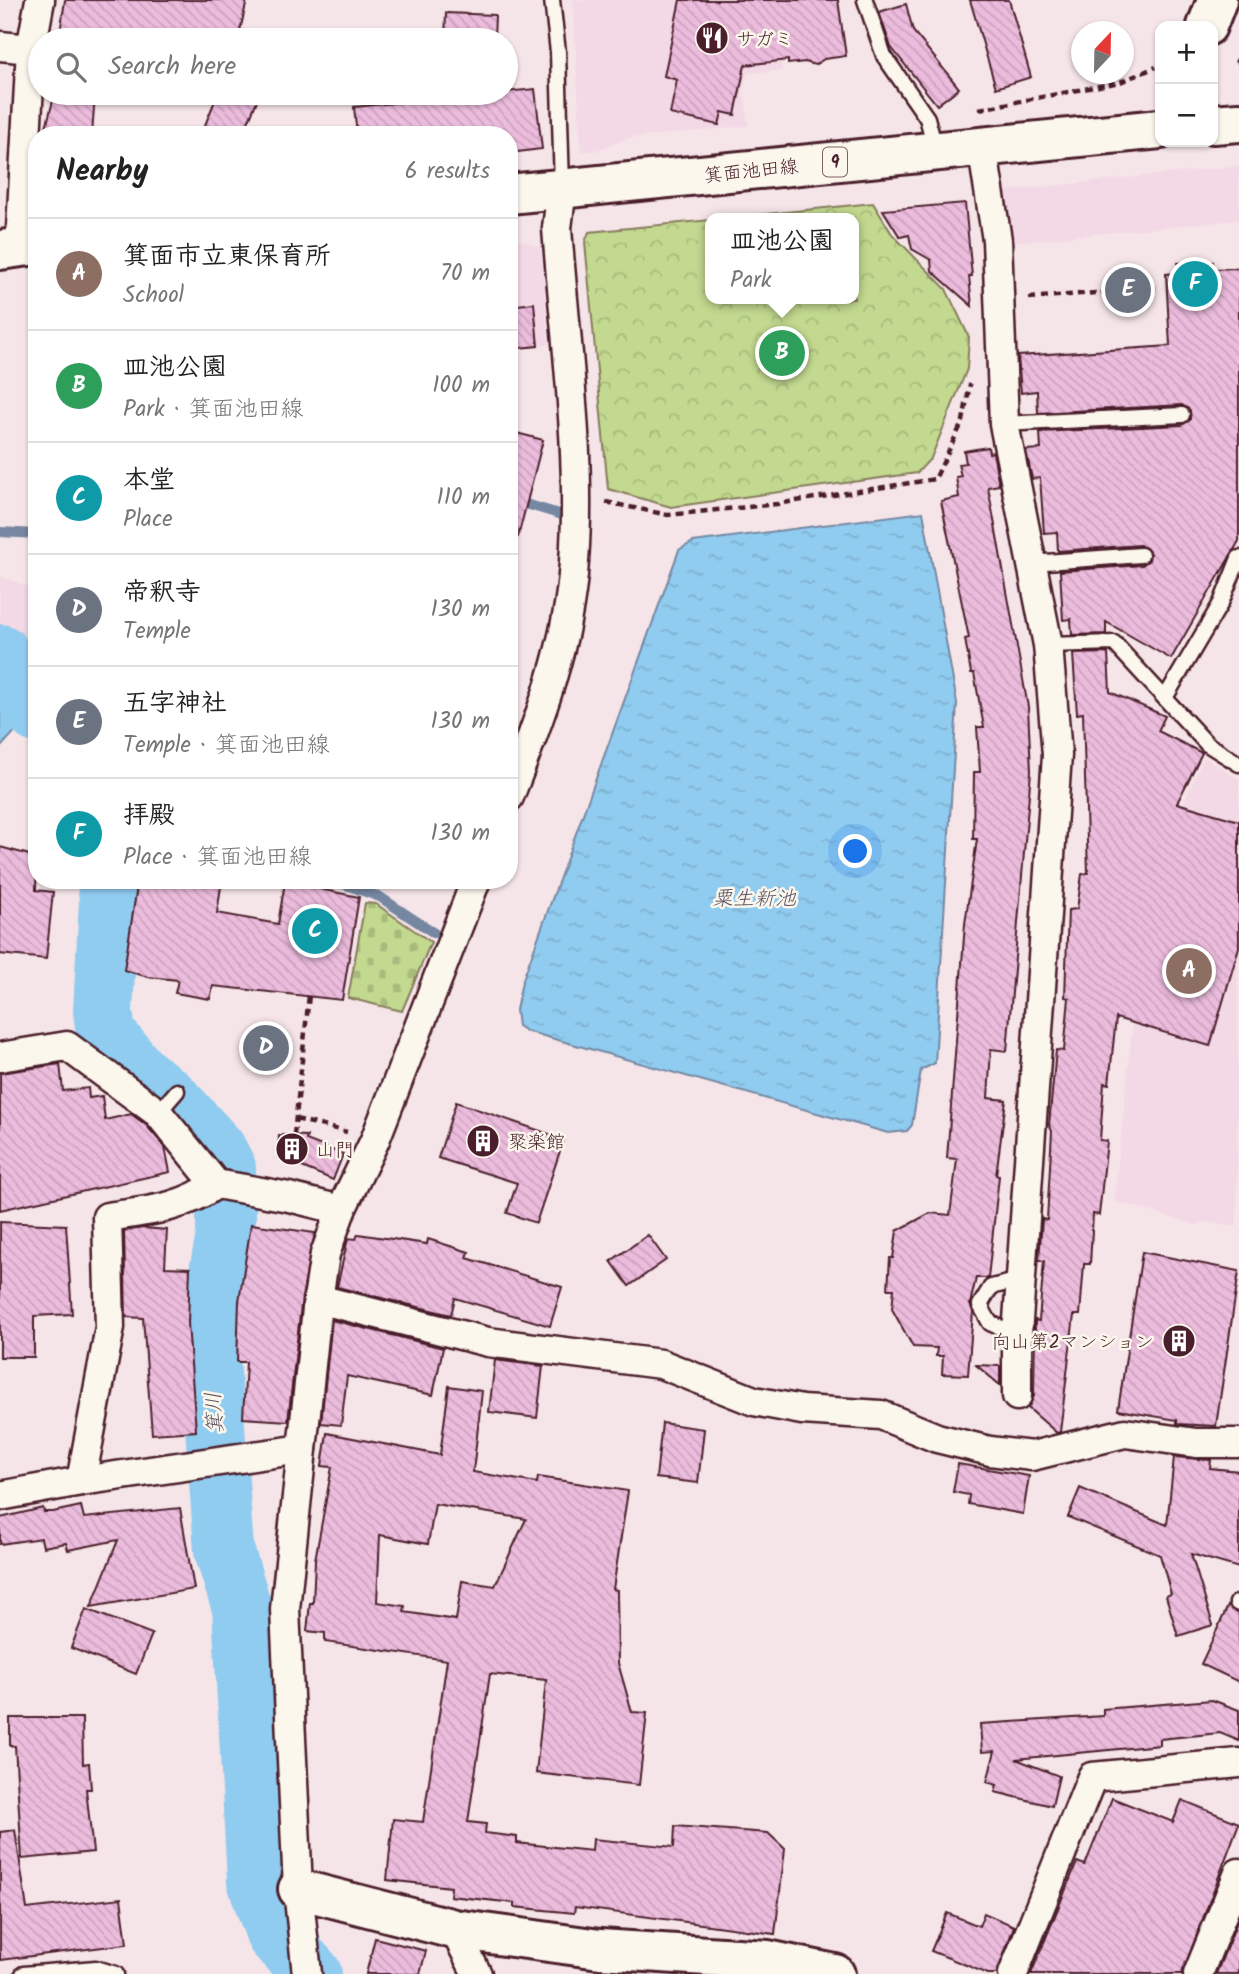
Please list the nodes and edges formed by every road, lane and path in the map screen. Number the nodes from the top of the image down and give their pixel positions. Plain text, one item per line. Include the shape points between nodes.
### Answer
1 (40, 0) edge
2 (552, 0) edge
3 (865, 0) edge
4 (1217, 0) edge
5 (1209, 21) edge
6 (35, 28) edge
7 (0, 46) edge
8 (28, 49) edge
9 (28, 98) edge
10 (1239, 122) edge
11 (1218, 124) edge
12 (1155, 129) edge
13 (982, 146) junction
14 (936, 152) junction
15 (562, 188) junction
16 (518, 193) edge
17 (19, 247) edge
18 (1160, 288) dead end
19 (1035, 297) dead end
20 (970, 382) dead end
21 (1182, 415) dead end
22 (1004, 424) junction
23 (577, 492) junction
24 (1140, 555) dead end
25 (1239, 558) edge
26 (1032, 563) junction
27 (1048, 645) junction
28 (1165, 698) junction
29 (518, 750) edge
30 (1239, 764) edge
31 (472, 889) edge
32 (309, 995) dead end
33 (0, 1057) edge
34 (177, 1091) dead end
35 (158, 1113) junction
36 (296, 1119) junction
37 (294, 1135) dead end
38 (374, 1140) junction
39 (227, 1185) junction
40 (341, 1210) junction
41 (1020, 1279) junction
42 (318, 1299) junction
43 (1017, 1335) junction
44 (1017, 1396) dead end
45 (1239, 1443) edge
46 (302, 1449) junction
47 (81, 1480) junction
48 (0, 1496) edge
49 (1239, 1763) edge
50 (1239, 1873) edge
51 (300, 1906) junction
52 (454, 1928) junction
53 (23, 1974) edge
54 (117, 1974) edge
55 (307, 1974) edge
56 (477, 1974) edge
57 (835, 1974) edge
58 (1013, 1974) edge
59 (1198, 1974) edge

1 - 6 street
2 - 15 lane
3 - 14 lane via 884,56 927,118
4 - 5 main road
7 - 8 street
9 - 17 street
10 - 11 main road
12 - 13 main road, 箕面池田線 / 9
13 - 14 main road, 箕面池田線 / 9
13 - 22 street via 997,240
14 - 15 main road, 箕面池田線 / 9
15 - 16 main road, 箕面池田線 / 9
15 - 23 street via 557,228
18 - 19 path
20 - 23 path via 963,421 935,480 668,515
21 - 22 lane
22 - 26 street
23 - 29 street via 574,565 560,653
24 - 26 lane
25 - 28 lane via 1222,603
26 - 27 street
27 - 28 lane via 1114,643
27 - 41 street via 1057,755
28 - 30 lane via 1207,744
31 - 38 street
32 - 36 path
33 - 35 street via 67,1046
34 - 35 lane
35 - 39 street
36 - 37 path
36 - 38 path
38 - 40 street
39 - 40 street
39 - 47 street via 174,1207 107,1217 110,1327
40 - 42 street via 325,1254
41 - 43 street
41 - 43 lane via 990,1287 980,1305 990,1323
42 - 45 street via 488,1342 661,1364 754,1401 802,1410 881,1415 937,1438 990,1451 1032,1457 1125,1433 1196,1443
42 - 46 street
43 - 44 street
46 - 47 street
46 - 51 street via 285,1609
47 - 48 street
49 - 58 street via 1092,1777
50 - 59 street
51 - 52 main road
51 - 55 street
52 - 56 street
52 - 57 main road via 600,1949 768,1960
53 - 54 lane via 96,1968

